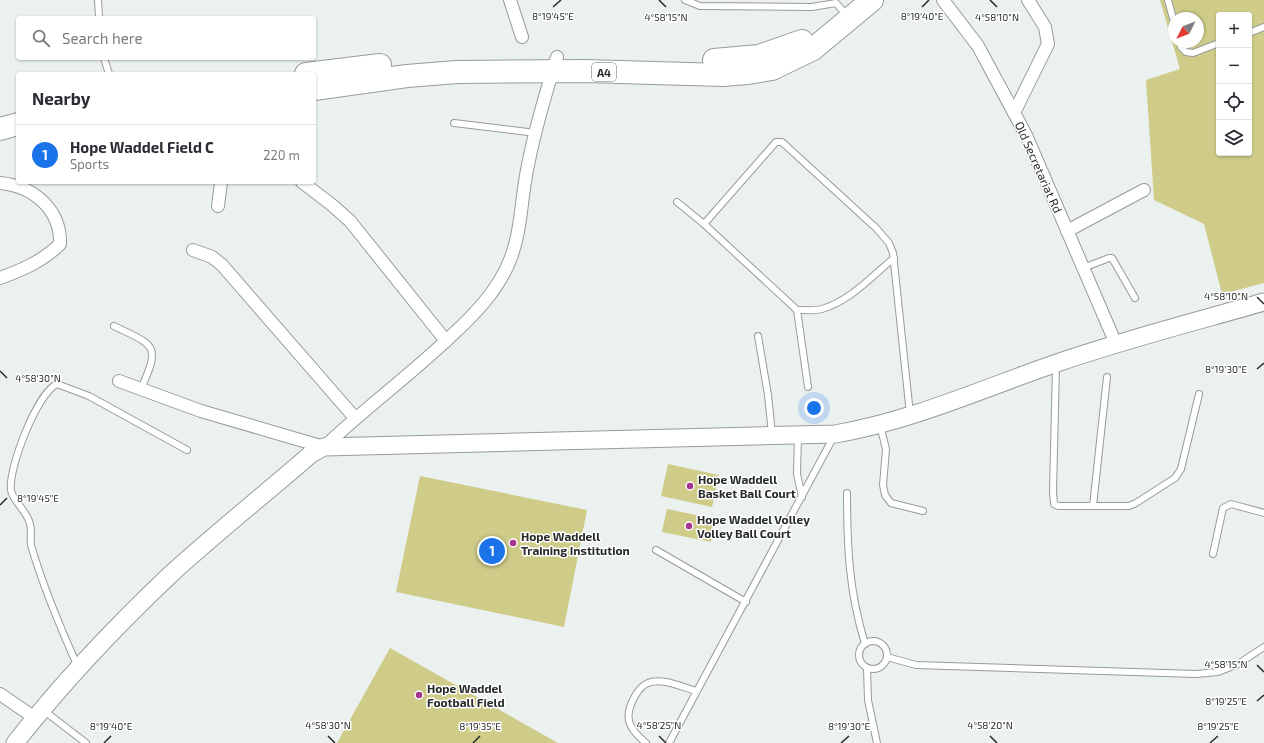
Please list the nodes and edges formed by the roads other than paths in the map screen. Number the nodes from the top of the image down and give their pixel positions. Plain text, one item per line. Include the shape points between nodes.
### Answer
1 (98, 0) edge
2 (510, 0) edge
3 (685, 0) edge
4 (872, 0) edge
5 (943, 0) edge
6 (1028, 0) edge
7 (1168, 0) edge
8 (848, 5) edge
9 (1171, 12) edge
10 (100, 16) edge
11 (1264, 28) edge
12 (1252, 32) edge
13 (522, 37) dead end
14 (1216, 44) edge
15 (1183, 48) edge
16 (105, 60) edge
17 (554, 64) junction
18 (108, 72) edge
19 (316, 73) edge
20 (316, 89) edge
21 (1014, 113) junction
22 (454, 123) dead end
23 (16, 125) edge
24 (0, 129) edge
25 (536, 133) junction
26 (16, 140) edge
27 (0, 144) edge
28 (0, 183) edge
29 (221, 184) edge
30 (305, 184) edge
31 (1144, 190) dead end
32 (677, 202) dead end
33 (218, 206) dead end
34 (704, 224) junction
35 (1067, 231) junction
36 (193, 250) dead end
37 (894, 258) junction
38 (1083, 268) junction
39 (0, 278) edge
40 (1135, 298) dead end
41 (1264, 302) edge
42 (797, 310) junction
43 (114, 326) dead end
44 (758, 336) dead end
45 (446, 341) junction
46 (1116, 344) junction
47 (1056, 363) junction
48 (1107, 377) dead end
49 (119, 381) dead end
50 (808, 387) dead end
51 (141, 389) junction
52 (1199, 394) dead end
53 (910, 415) junction
54 (355, 418) junction
55 (880, 425) junction
56 (835, 434) junction
57 (798, 436) junction
58 (773, 437) junction
59 (324, 447) junction
60 (187, 450) dead end
61 (847, 493) dead end
62 (802, 497) junction
63 (1093, 506) junction
64 (923, 512) dead end
65 (1264, 513) edge
66 (656, 550) dead end
67 (1214, 554) dead end
68 (746, 602) junction
69 (865, 644) junction
70 (1264, 647) edge
71 (887, 657) junction
72 (867, 668) junction
73 (79, 669) junction
74 (696, 691) junction
75 (0, 694) edge
76 (38, 713) junction
77 (15, 743) edge
78 (86, 743) edge
79 (646, 743) edge
80 (669, 743) edge
81 (877, 743) edge

1 - 10 lane
2 - 13 street
3 - 8 lane via 700,6 812,7 836,3
4 - 17 highway, A4 via 813,49 772,69 723,75
5 - 21 street, Old Secretariat Rd via 978,46
6 - 21 street via 1045,27 1048,44
7 - 9 lane
8 - 17 highway, A4 via 795,45 759,56 726,60
11 - 12 lane
14 - 15 lane via 1193,53 1186,52
16 - 18 lane
17 - 19 highway, A4 via 476,57 413,61
17 - 20 highway, A4 via 407,76
17 - 25 street
21 - 35 street, Old Secretariat Rd
22 - 25 lane
23 - 24 highway
25 - 45 street via 510,260 483,304
26 - 27 highway
28 - 39 street via 12,184 37,195 52,213 60,230 60,244 51,254 25,269
29 - 33 street
30 - 45 street via 350,221
31 - 35 street
32 - 34 lane
34 - 37 lane via 778,141 876,228 889,243
34 - 42 lane
35 - 38 street, Old Secretariat Rd
36 - 54 street via 212,257 222,265
37 - 42 lane via 849,295 832,305 821,309
37 - 53 lane
38 - 40 lane via 1112,258
38 - 46 street, Old Secretariat Rd
41 - 46 street
42 - 50 lane
43 - 51 lane via 148,344 152,350 149,371
44 - 58 lane
45 - 54 street via 422,364
46 - 47 street
47 - 53 street
47 - 63 lane via 1054,504
48 - 63 lane
49 - 51 street
51 - 59 street via 201,411
52 - 63 lane via 1181,469 1174,478 1129,506
53 - 55 street
54 - 59 street
55 - 56 street
55 - 64 lane via 886,449 883,485 885,495 891,503
56 - 57 street
56 - 62 lane
57 - 58 street
57 - 62 lane via 797,474
58 - 59 street
59 - 73 street via 312,454 172,574 105,638
60 - 73 lane via 89,396 57,384 51,387 34,412 26,429 10,489 30,523 31,543 52,610
61 - 69 lane via 849,570 853,599
62 - 68 lane
65 - 67 lane via 1231,504 1224,508
66 - 68 lane
68 - 74 lane
69 - 71 lane via 873,641 882,644
69 - 72 lane via 860,657
70 - 71 lane via 1238,664 1218,672 1196,674 916,665
71 - 72 lane via 880,668
72 - 81 lane via 868,700
73 - 76 street
74 - 79 lane via 659,681 648,683 638,690 627,715 630,725
74 - 80 lane
75 - 76 street
76 - 77 street
76 - 78 lane

